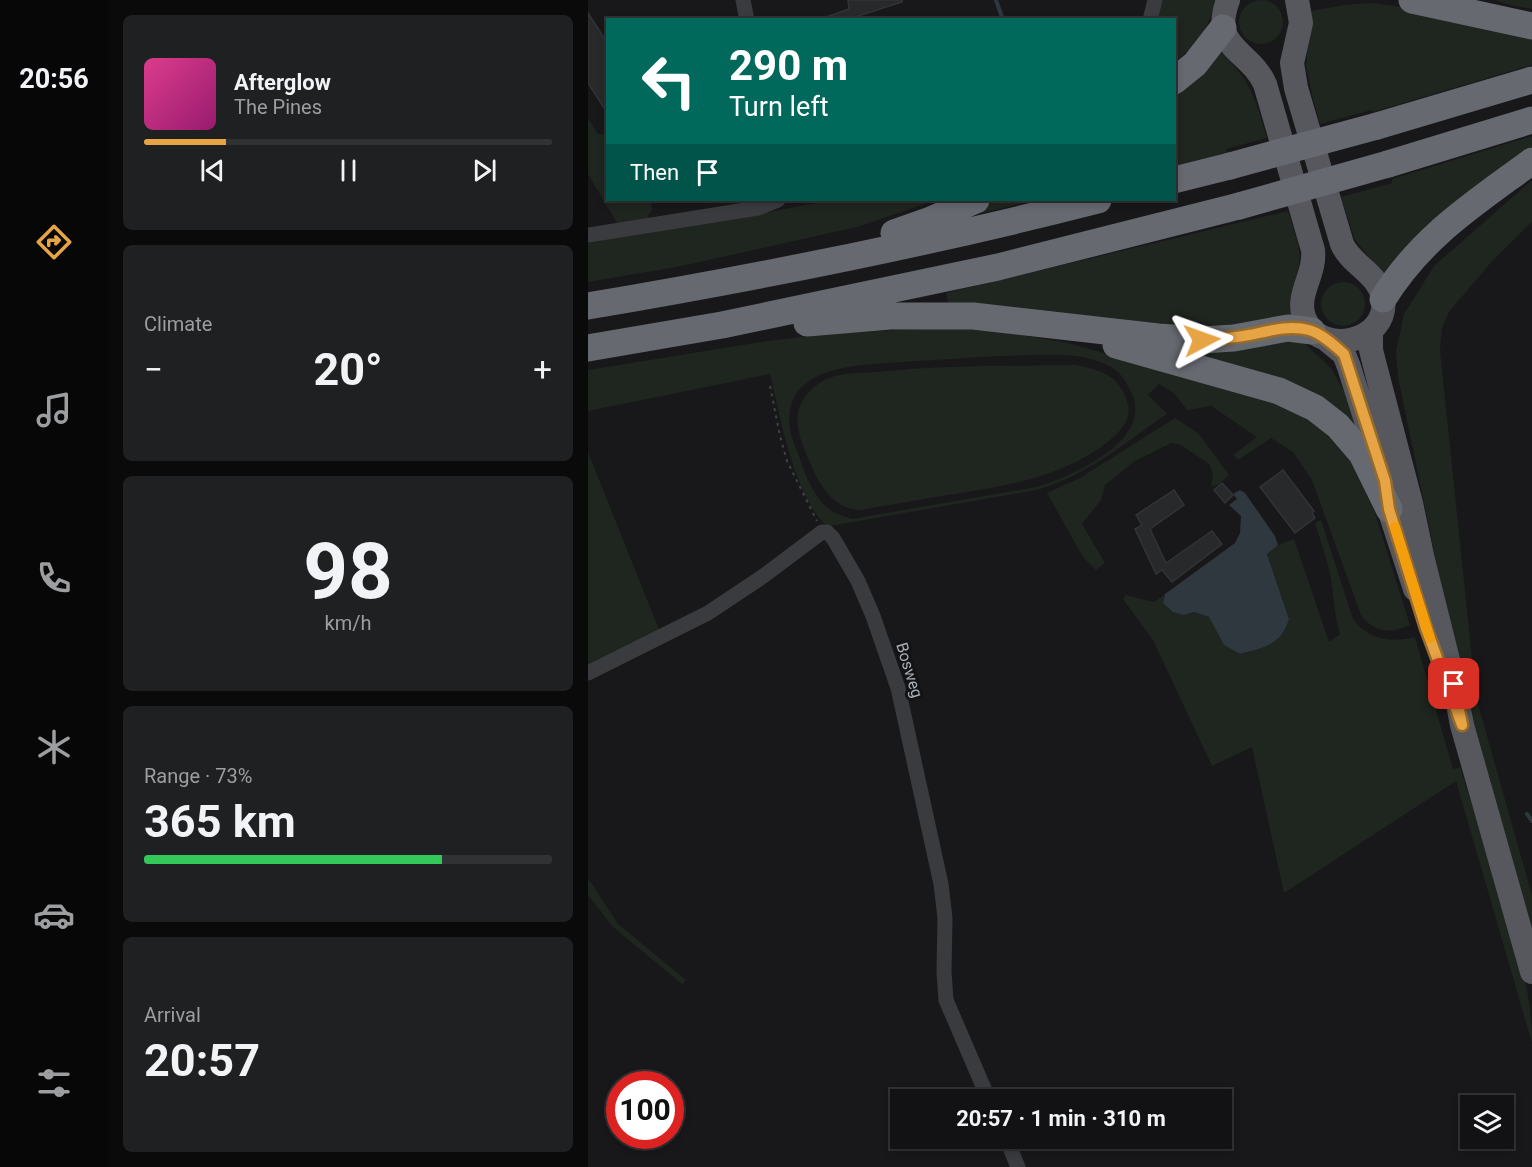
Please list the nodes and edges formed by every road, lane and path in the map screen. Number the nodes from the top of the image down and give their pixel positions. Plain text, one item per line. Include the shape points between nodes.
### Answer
1 (743, 0) edge
2 (1155, 0) edge
3 (1228, 0) edge
4 (1297, 0) edge
5 (1412, 0) edge
6 (1445, 0) edge
7 (1473, 12) junction
8 (747, 18) edge
9 (1150, 18) edge
10 (1532, 26) edge
11 (1223, 28) junction
12 (1176, 79) edge
13 (1532, 80) edge
14 (1532, 120) edge
15 (1532, 161) edge
16 (1176, 180) edge
17 (776, 201) edge
18 (974, 201) edge
19 (1094, 201) edge
20 (588, 235) edge
21 (848, 258) junction
22 (1383, 299) junction
23 (588, 306) edge
24 (1036, 324) junction
25 (723, 325) junction
26 (1371, 331) junction
27 (1320, 335) junction
28 (588, 348) edge
29 (770, 386) dead end
30 (1389, 509) junction
31 (822, 531) junction
32 (588, 674) edge
33 (1462, 725) junction
34 (1532, 972) edge
35 (984, 1089) edge
36 (1011, 1149) edge
37 (1018, 1167) edge

1 - 8 street
2 - 9 street
3 - 11 main road
4 - 22 main road via 1301,22 1292,63 1296,88 1342,244 1347,255 1373,279
5 - 7 highway
6 - 7 highway
7 - 10 highway
11 - 12 highway via 1195,64
11 - 27 main road via 1231,45 1262,76 1269,98 1312,250 1313,268 1302,304 1304,318
13 - 16 highway, bridge
14 - 25 highway, bridge via 1239,206 998,267
15 - 22 highway via 1431,238 1406,264
17 - 20 street via 758,208
18 - 21 highway via 870,240
19 - 21 highway
21 - 23 highway
22 - 26 main road via 1381,313
24 - 25 highway via 948,315 855,318 774,327
24 - 27 highway via 1202,340 1288,328
24 - 30 highway via 1300,400 1327,417 1355,444
25 - 28 highway
26 - 27 main road via 1354,340
26 - 33 main road via 1371,350
27 - 30 main road via 1344,354 1385,481
29 - 31 path via 788,461
30 - 33 main road via 1426,628
31 - 32 street via 708,613
31 - 35 street, Bosweg via 833,538 858,581 898,688 941,884 946,1000
33 - 34 main road
36 - 37 street

